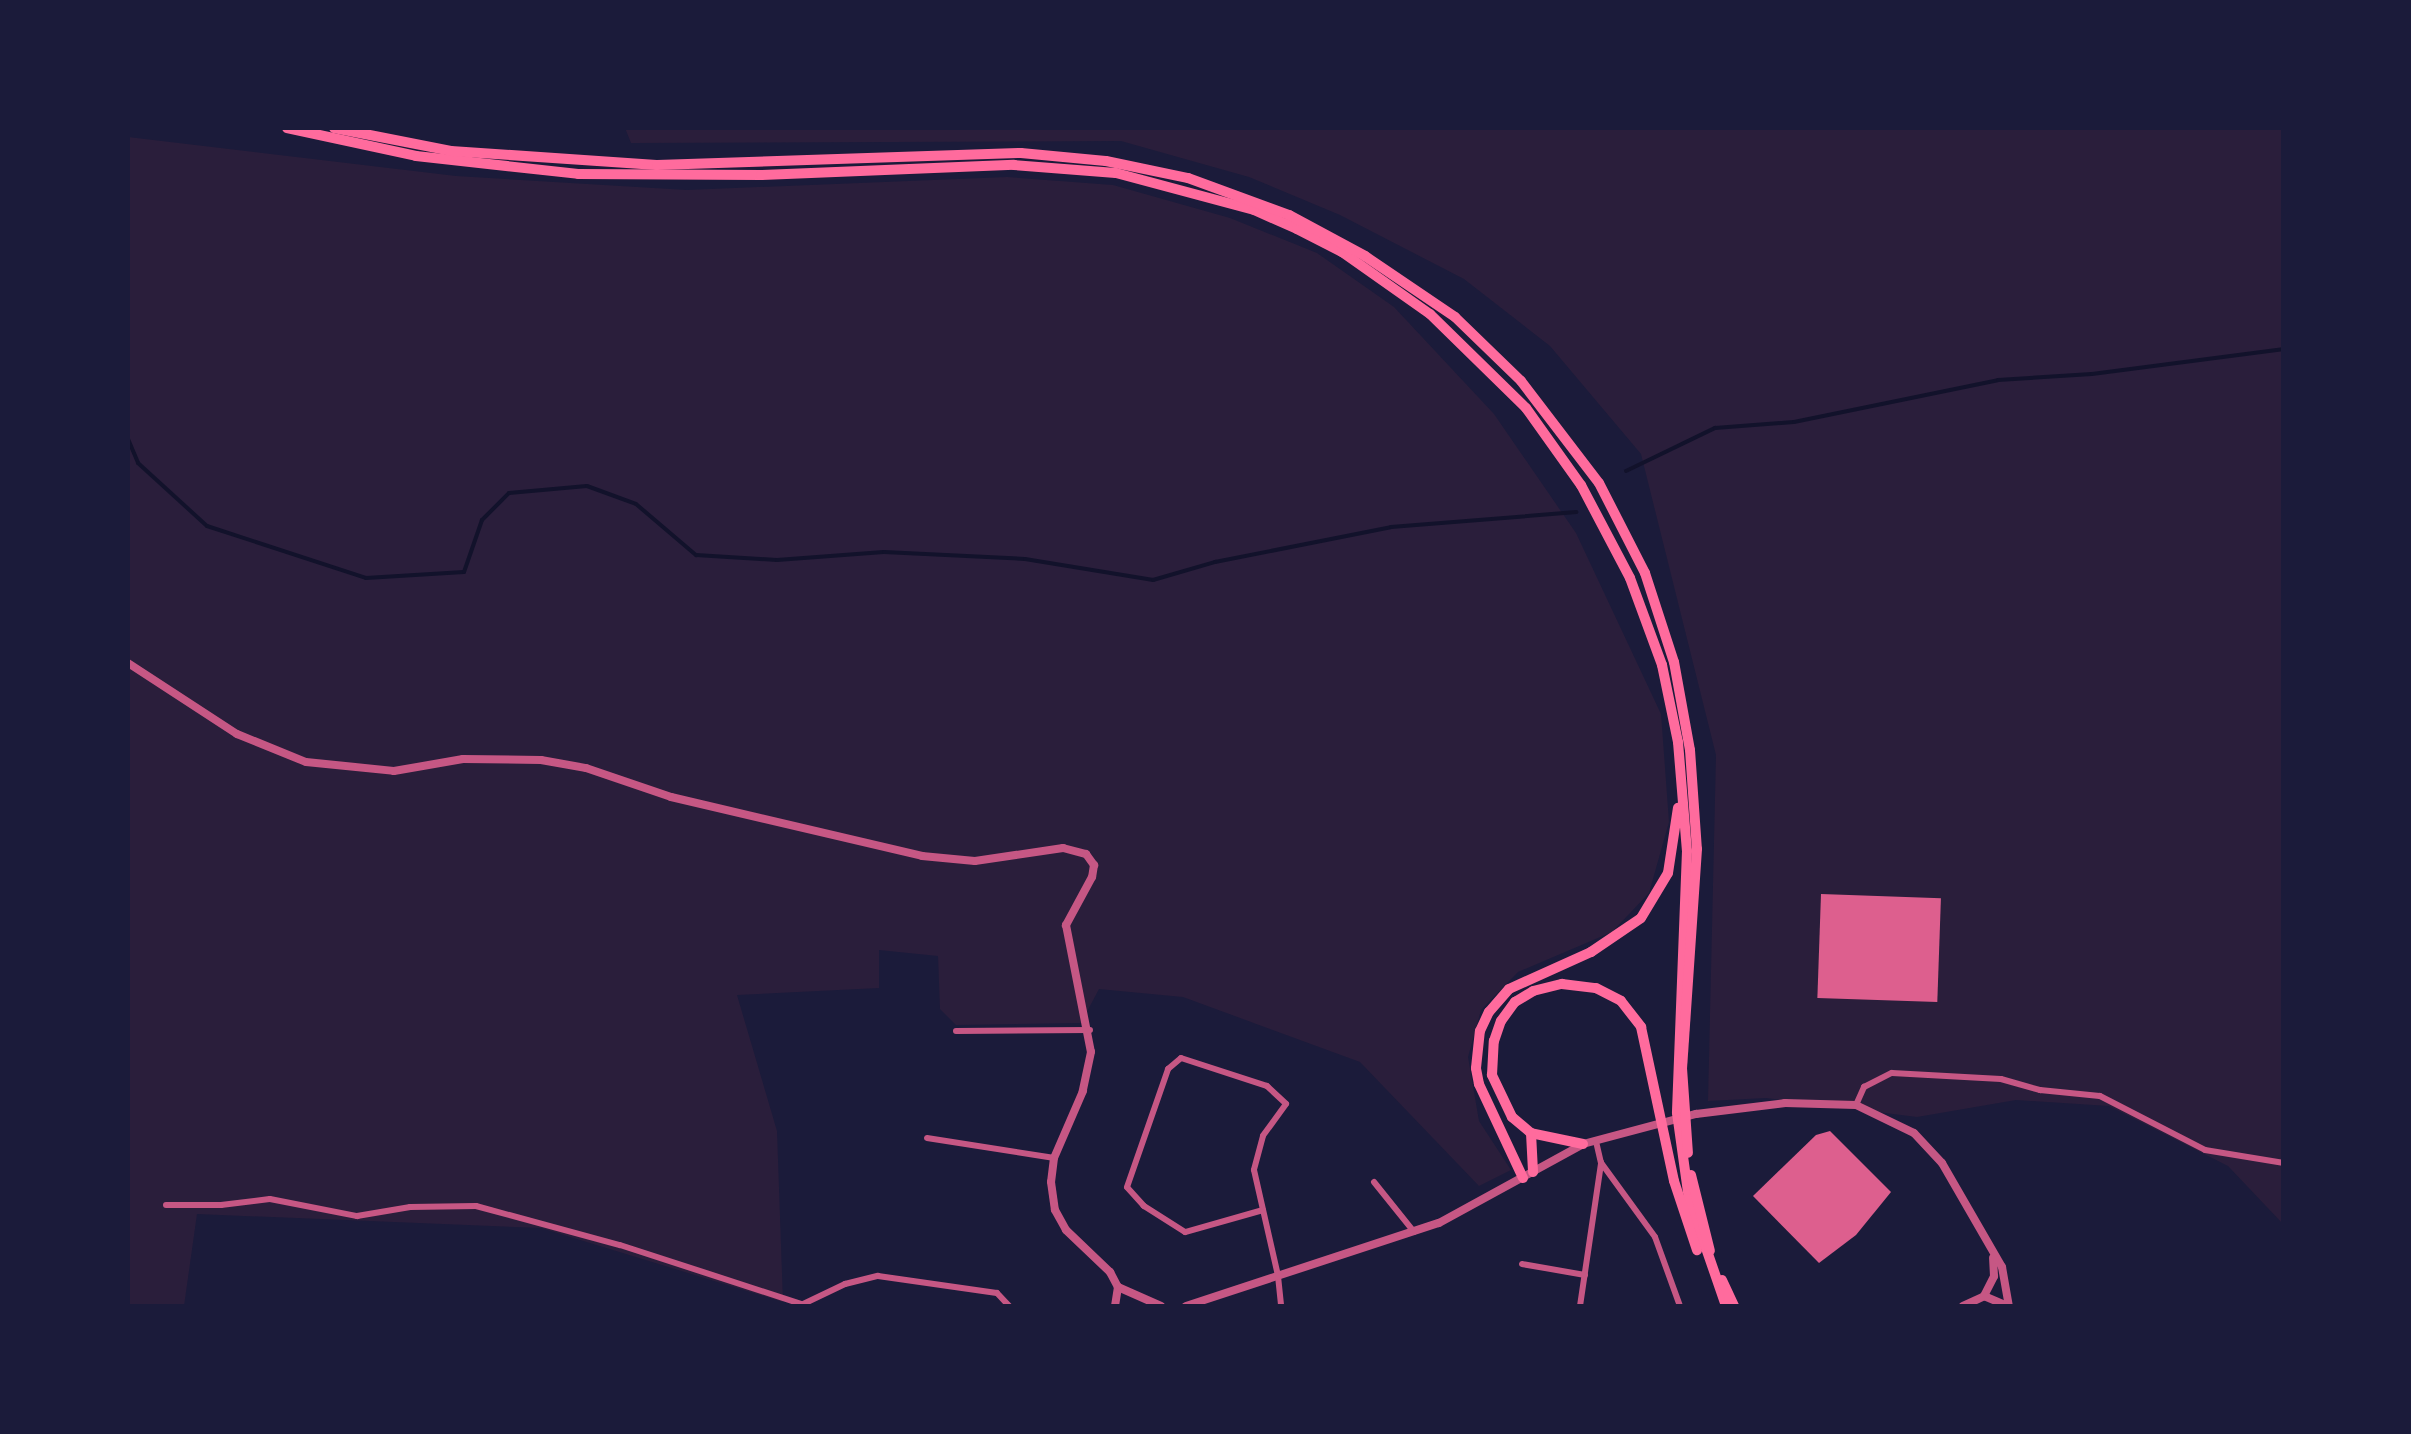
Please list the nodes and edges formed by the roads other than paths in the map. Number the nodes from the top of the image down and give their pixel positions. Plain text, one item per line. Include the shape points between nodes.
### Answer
1 (287, 128) edge
2 (334, 128) edge
3 (128, 663) edge
4 (1678, 742) junction
5 (1090, 1030) junction
6 (956, 1031) dead end
7 (1856, 1105) junction
8 (1531, 1133) junction
9 (928, 1138) dead end
10 (1590, 1142) junction
11 (1054, 1158) junction
12 (1601, 1163) junction
13 (2284, 1163) edge
14 (1528, 1175) junction
15 (1374, 1182) dead end
16 (166, 1205) dead end
17 (1263, 1210) junction
18 (1414, 1232) junction
19 (1992, 1253) junction
20 (1522, 1264) dead end
21 (1584, 1275) junction
22 (1278, 1276) junction
23 (1118, 1286) junction
24 (1984, 1296) junction
25 (800, 1305) edge
26 (1009, 1306) edge
27 (1115, 1306) edge
28 (1161, 1306) edge
29 (1186, 1306) edge
30 (1280, 1306) edge
31 (1580, 1306) edge
32 (1680, 1306) edge
33 (1723, 1306) edge
34 (1734, 1306) edge
35 (1963, 1306) edge
36 (2008, 1306) edge

1 - 4 highway via 416,156 578,174 1062,167 1173,186 1297,229 1430,314 1495,373 1558,450 1630,578 1662,665
2 - 34 highway via 451,151 639,164 1020,153 1106,161 1188,178 1289,215 1455,316 1521,380 1599,483 1644,573 1674,662 1690,750 1697,850 1682,1068 1688,1162 1711,1255
3 - 5 street via 237,734 306,762 394,771 463,759 541,760 951,862 1077,849 1094,865 1066,925 1067,948
4 - 14 highway via 1674,848 1668,873 1641,918 1591,952 1509,989 1480,1031 1479,1084
4 - 33 highway via 1687,851 1676,1113 1693,1214
5 - 6 street
5 - 11 street via 1088,1072
7 - 10 street via 1733,1108
7 - 13 street via 1864,1088 1892,1072 2001,1079 2100,1096 2205,1150
7 - 19 street via 1923,1142 1957,1187
8 - 10 highway
8 - 14 highway
8 - 33 highway via 1512,1117 1492,1075 1501,1021 1524,997 1562,984 1596,988 1621,1001 1647,1044 1674,1181
9 - 11 street
10 - 12 street
10 - 14 street
11 - 23 street via 1054,1210
12 - 21 street
12 - 32 street via 1655,1237
14 - 18 street
15 - 18 street
16 - 25 street via 270,1199 356,1216 476,1206
17 - 17 street via 1254,1170 1263,1136 1286,1104 1267,1086 1182,1058 1168,1069 1127,1187 1184,1232
17 - 22 street
18 - 22 street
19 - 24 street via 1994,1276
19 - 36 street via 2005,1275
20 - 21 street
21 - 31 street
22 - 29 street
22 - 30 street
23 - 27 street
23 - 28 street
24 - 35 street
24 - 36 street
25 - 26 street via 878,1276 997,1293

